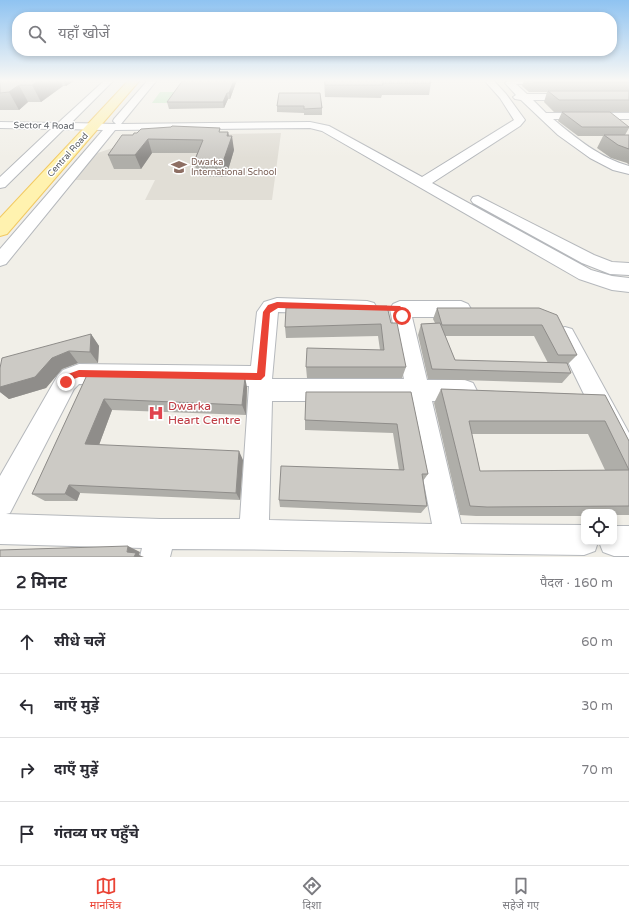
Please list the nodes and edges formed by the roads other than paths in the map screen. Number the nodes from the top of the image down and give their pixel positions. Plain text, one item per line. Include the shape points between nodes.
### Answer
1 (82, 106) edge
2 (109, 106) edge
3 (114, 106) edge
4 (121, 106) edge
5 (510, 106) edge
6 (533, 106) edge
7 (629, 116) edge
8 (545, 118) junction
9 (0, 120) edge
10 (520, 120) junction
11 (63, 124) junction
12 (98, 124) junction
13 (0, 125) edge
14 (575, 142) junction
15 (598, 142) dead end
16 (629, 170) edge
17 (428, 179) junction
18 (0, 184) edge
19 (0, 210) edge
20 (0, 230) edge
21 (0, 260) edge
22 (629, 269) edge
23 (629, 285) edge
24 (400, 309) junction
25 (479, 309) edge
26 (557, 320) edge
27 (261, 383) junction
28 (418, 390) junction
29 (487, 392) edge
30 (572, 395) edge
31 (595, 396) junction
32 (629, 459) edge
33 (0, 503) edge
34 (0, 529) edge
35 (254, 534) junction
36 (450, 539) junction
37 (581, 540) edge
38 (617, 541) edge
39 (629, 541) edge
40 (157, 546) edge

1 - 11 street
2 - 12 main road, Central Road
3 - 12 main road, Central Road
4 - 12 street
5 - 10 street
6 - 8 street
7 - 8 street
8 - 10 street
8 - 14 street
9 - 11 street, Sector 4 Road
10 - 17 street
11 - 12 street, Sector 4 Road
11 - 13 street, Sector 4 Road
11 - 18 street
12 - 17 street, Sector 4 Road via 310,125 325,128
12 - 19 main road, Central Road
12 - 20 main road, Central Road
12 - 21 street
14 - 15 street
14 - 16 street via 609,164
17 - 22 street via 588,259 610,268
17 - 23 street via 585,275 612,284
24 - 25 street
24 - 27 street via 277,305 271,307 267,312
24 - 28 street
26 - 31 street
27 - 28 street
27 - 33 street via 79,374 71,377
27 - 35 street
28 - 29 street
28 - 36 street
30 - 31 street
31 - 32 street
34 - 40 street
35 - 36 street
35 - 40 street
36 - 37 street
38 - 39 street

